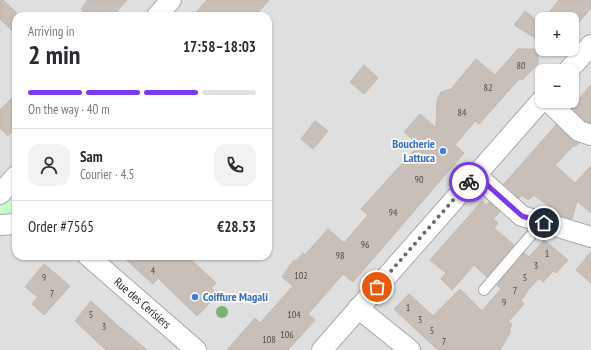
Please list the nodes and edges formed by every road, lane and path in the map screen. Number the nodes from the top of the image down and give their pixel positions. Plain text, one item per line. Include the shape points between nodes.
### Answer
1 (171, 0) edge
2 (160, 12) edge
3 (591, 45) edge
4 (574, 64) edge
5 (535, 108) edge
6 (555, 108) edge
7 (591, 135) edge
8 (476, 175) junction
9 (12, 180) edge
10 (0, 194) edge
11 (540, 222) junction
12 (0, 224) edge
13 (12, 224) edge
14 (591, 237) edge
15 (93, 260) edge
16 (484, 290) dead end
17 (358, 308) junction
18 (196, 350) edge
19 (322, 350) edge
20 (410, 350) edge

1 - 2 street
3 - 4 street
5 - 8 street
6 - 7 street via 579,131
8 - 11 street via 522,216
8 - 17 street
9 - 10 street
11 - 14 street
11 - 16 lane
12 - 13 street
15 - 18 street, Rue des Cerisiers
17 - 19 street
17 - 20 street

